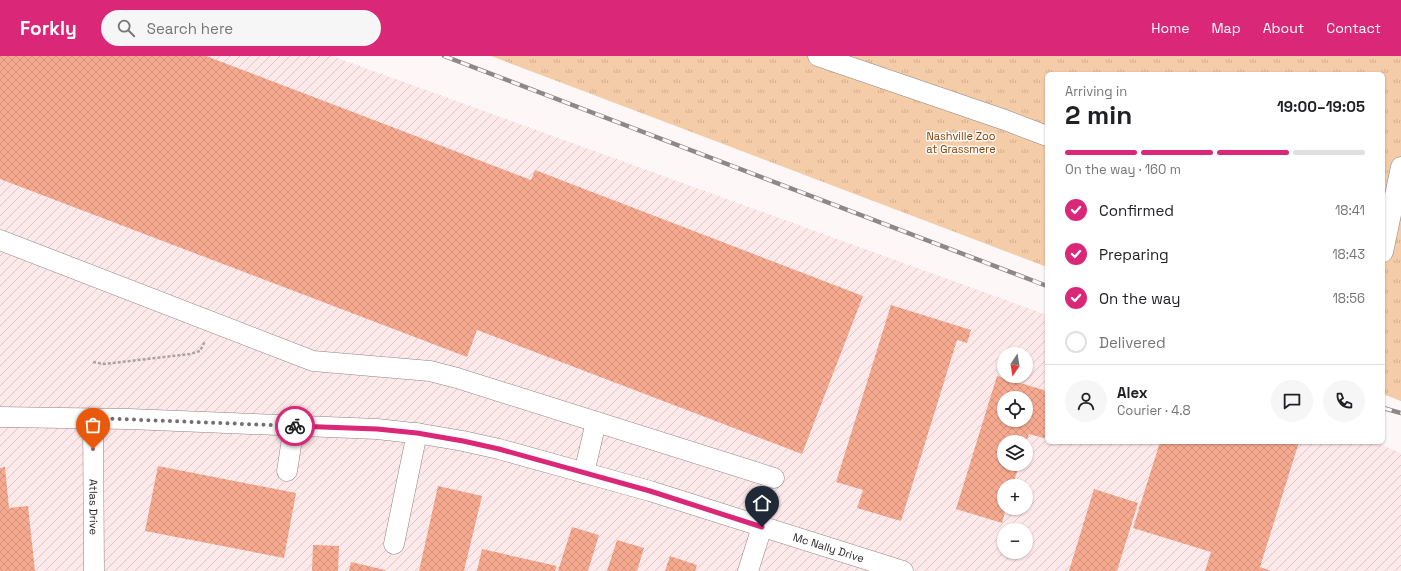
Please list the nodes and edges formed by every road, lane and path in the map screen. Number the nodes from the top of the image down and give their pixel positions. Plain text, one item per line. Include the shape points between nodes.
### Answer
1 (818, 56) edge
2 (1045, 135) edge
3 (1401, 167) edge
4 (0, 240) edge
5 (1385, 243) edge
6 (213, 322) junction
7 (93, 362) dead end
8 (0, 417) edge
9 (93, 418) junction
10 (596, 422) junction
11 (294, 426) junction
12 (417, 433) junction
13 (287, 471) dead end
14 (584, 473) junction
15 (774, 478) dead end
16 (762, 527) junction
17 (394, 544) dead end
18 (894, 570) edge
19 (94, 571) edge
20 (748, 571) edge

1 - 2 street
3 - 5 street
4 - 6 street
6 - 7 path via 202,348 196,353 104,364
6 - 10 street via 313,361 430,371
8 - 9 street, Mc Nally Drive
9 - 11 street, Mc Nally Drive
9 - 19 street, Atlas Drive
10 - 14 street
10 - 15 street
11 - 12 street, Mc Nally Drive
11 - 13 street
12 - 14 street, Mc Nally Drive via 499,449
12 - 17 street
14 - 16 street, Mc Nally Drive
16 - 18 street, Mc Nally Drive
16 - 20 street

